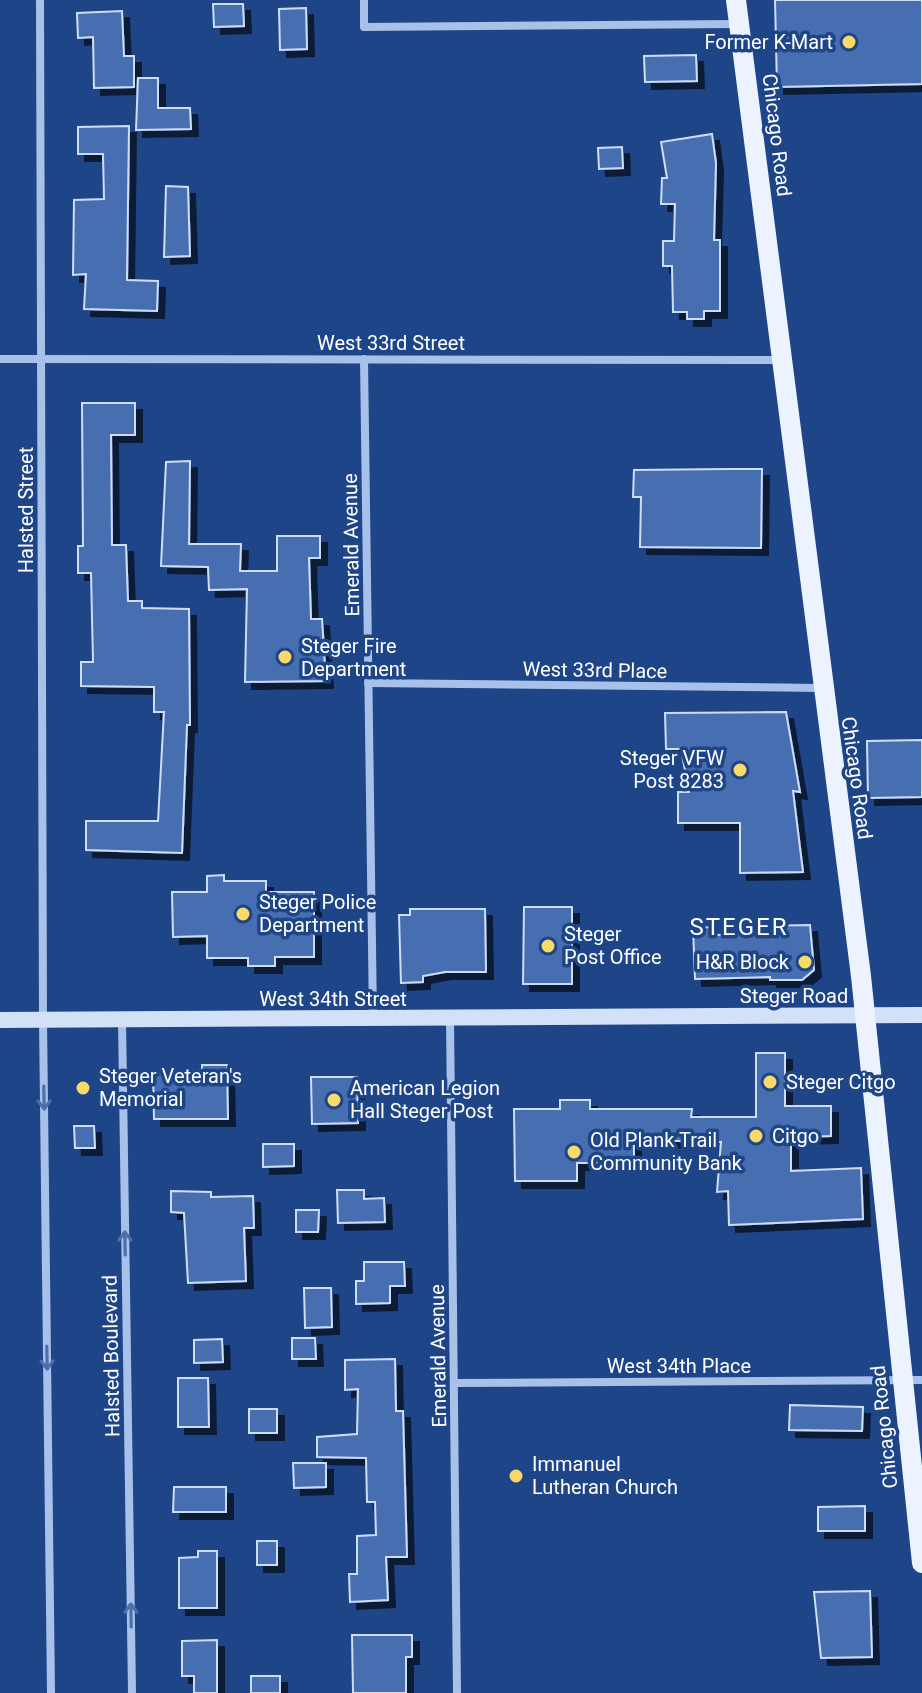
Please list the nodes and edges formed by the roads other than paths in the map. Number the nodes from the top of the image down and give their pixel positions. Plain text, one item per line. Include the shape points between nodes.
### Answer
1 (40, 0) edge
2 (364, 0) edge
3 (736, 0) edge
4 (739, 24) junction
5 (0, 359) edge
6 (41, 359) junction
7 (364, 359) junction
8 (781, 360) junction
9 (368, 683) junction
10 (821, 688) junction
11 (922, 1015) edge
12 (865, 1016) junction
13 (667, 1017) joint
14 (373, 1018) junction
15 (450, 1018) junction
16 (122, 1019) junction
17 (0, 1020) edge
18 (43, 1020) junction
19 (913, 1380) edge
20 (454, 1383) junction
21 (922, 1563) edge
22 (51, 1693) edge
23 (132, 1693) edge
24 (457, 1693) edge

1 - 6 street, Halsted Street
2 - 4 street via 364,27
3 - 4 main road, Chicago Road
4 - 8 main road, Chicago Road
5 - 6 street, West 33rd Street
6 - 7 street, West 33rd Street
6 - 18 street, Halsted Street
7 - 8 street, West 33rd Street
7 - 9 street, Emerald Avenue
8 - 10 main road, Chicago Road
9 - 10 street, West 33rd Place
9 - 14 street, Emerald Avenue
10 - 12 main road, Chicago Road
11 - 12 street, Steger Road
12 - 13 street, Steger Road
12 - 19 main road, Chicago Road
13 - 15 street, West 34th Street
14 - 15 street, West 34th Street
14 - 16 street, West 34th Street
15 - 20 street, Emerald Avenue
16 - 18 street, West 34th Street
23 -> 16 street, Halsted Boulevard
17 - 18 street, West 34th Street
18 -> 22 street
19 - 20 street, West 34th Place
19 - 21 main road, Chicago Road
20 - 24 street, Emerald Avenue

